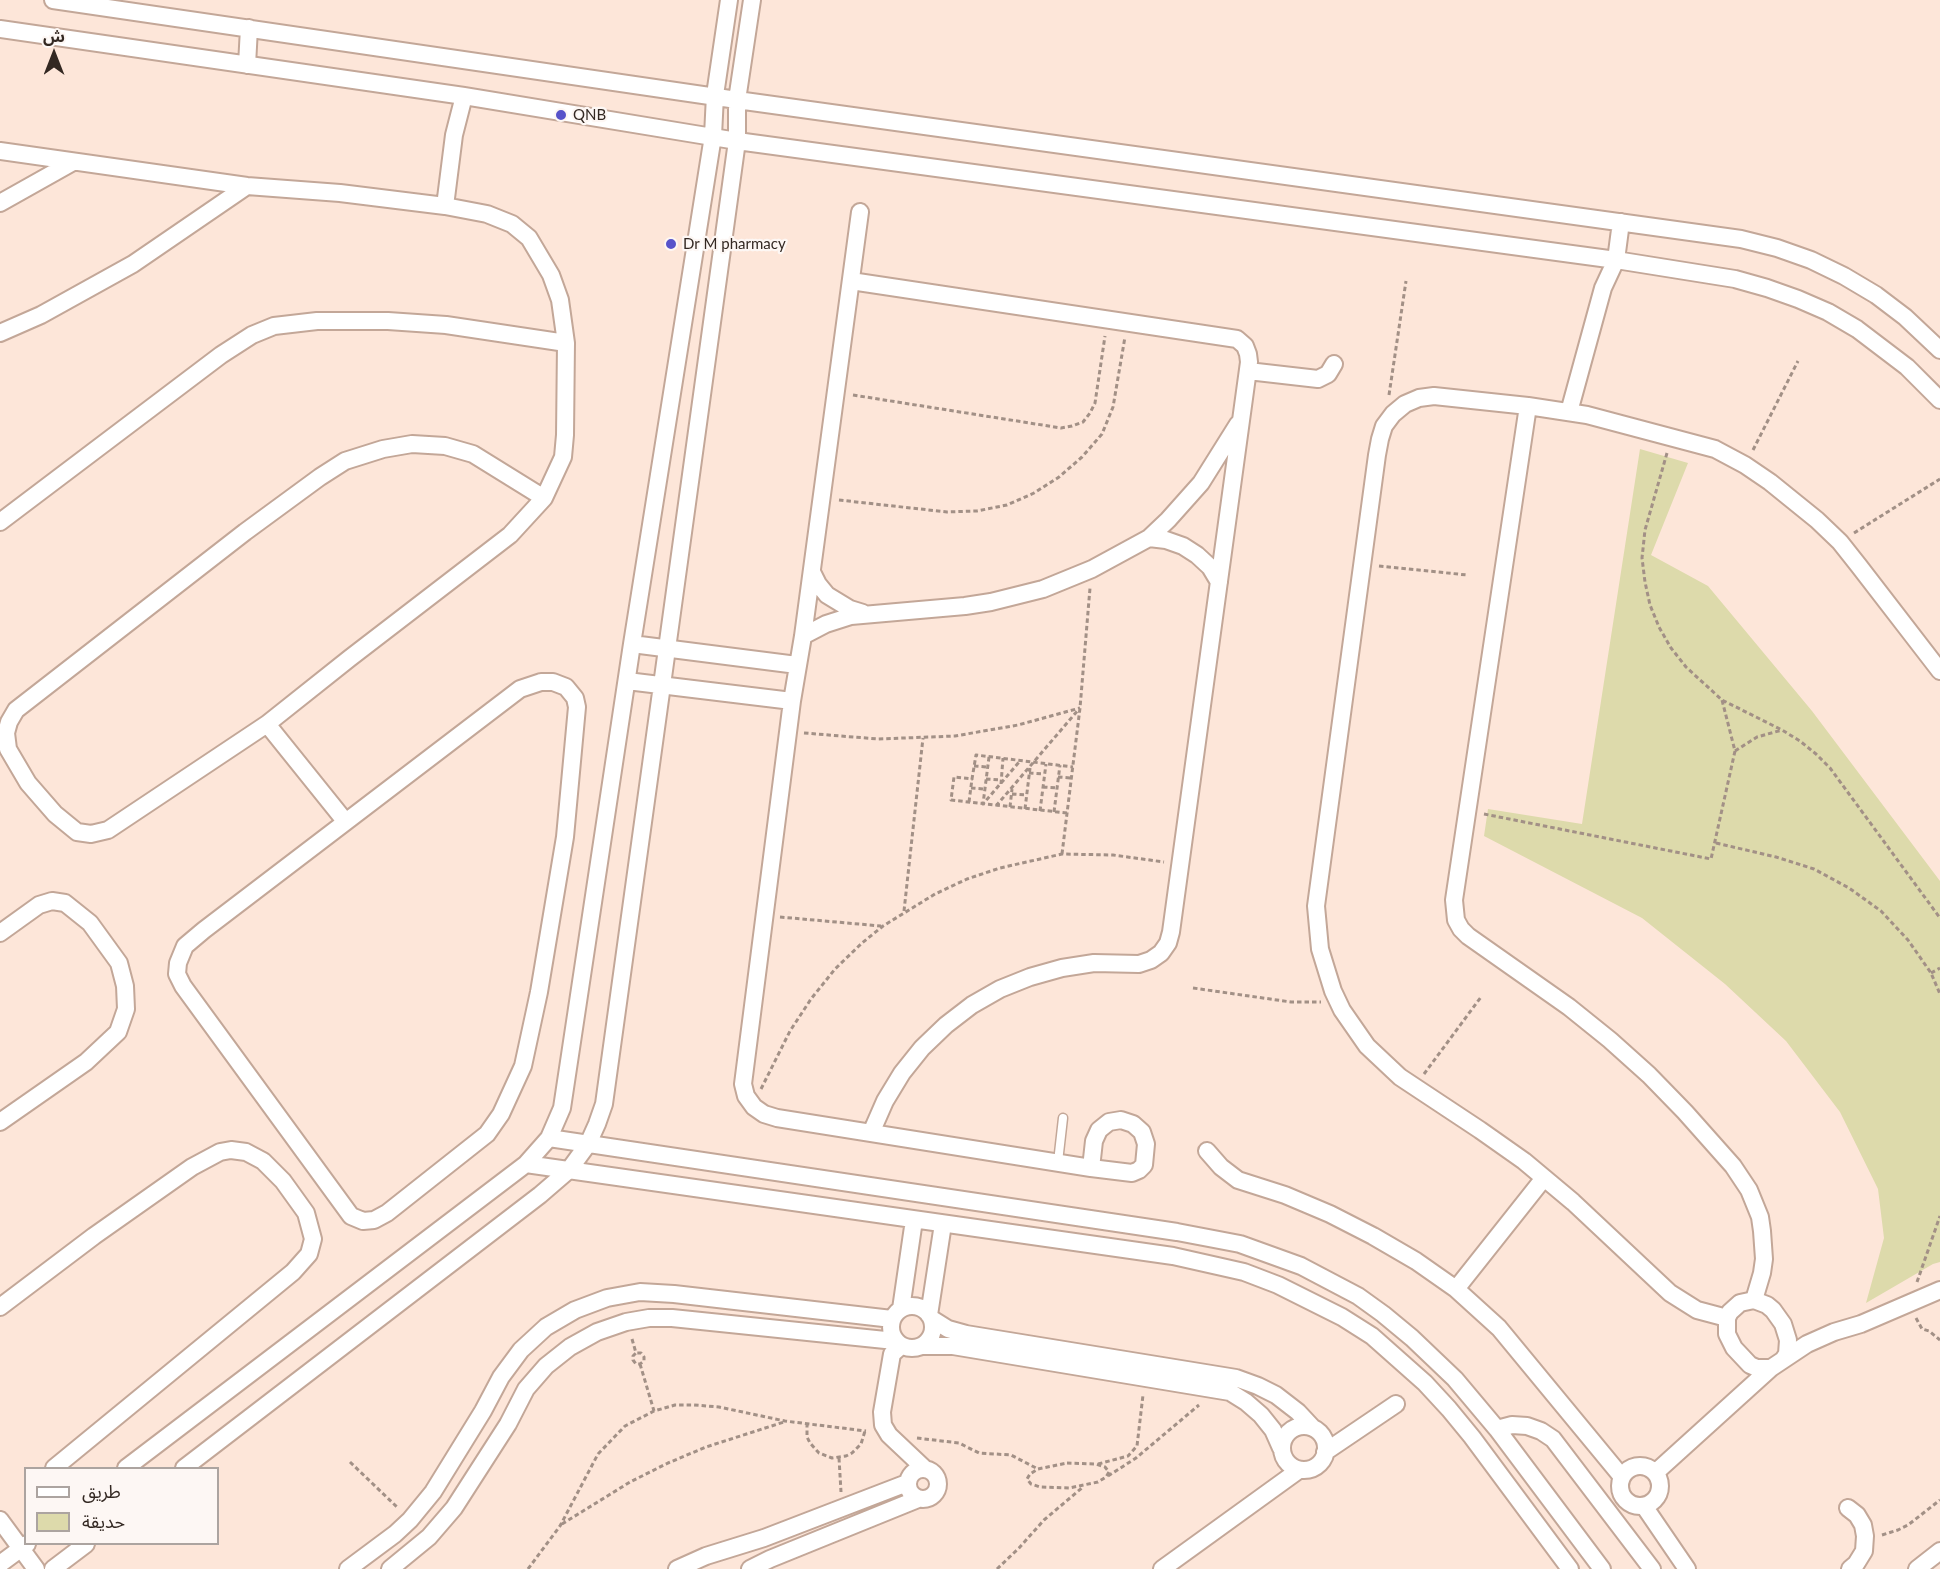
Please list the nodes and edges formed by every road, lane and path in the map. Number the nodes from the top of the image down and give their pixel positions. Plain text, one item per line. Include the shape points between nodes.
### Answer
1 (53, 0) edge
2 (729, 0) edge
3 (752, 0) edge
4 (249, 28) junction
5 (0, 29) edge
6 (248, 65) junction
7 (715, 95) junction
8 (464, 96) junction
9 (737, 100) junction
10 (713, 136) junction
11 (737, 141) junction
12 (0, 152) edge
13 (73, 162) junction
14 (248, 186) junction
15 (0, 203) edge
16 (445, 206) junction
17 (860, 212) dead end
18 (1622, 222) junction
19 (1616, 260) junction
20 (851, 281) junction
21 (1406, 281) dead end
22 (1108, 320) junction
23 (1128, 323) junction
24 (0, 333) edge
25 (566, 343) junction
26 (1940, 350) edge
27 (1798, 361) dead end
28 (1334, 364) dead end
29 (1248, 371) junction
30 (836, 393) junction
31 (1940, 400) edge
32 (1528, 405) junction
33 (1569, 412) junction
34 (1241, 418) junction
35 (1384, 426) junction
36 (1672, 437) junction
37 (1745, 465) junction
38 (1940, 479) edge
39 (544, 498) junction
40 (822, 498) junction
41 (0, 522) edge
42 (1149, 538) junction
43 (1840, 542) junction
44 (1362, 564) junction
45 (1092, 569) junction
46 (812, 572) junction
47 (1467, 575) dead end
48 (1219, 582) junction
49 (864, 613) junction
50 (803, 636) junction
51 (632, 644) junction
52 (667, 648) junction
53 (797, 665) junction
54 (1940, 671) edge
55 (627, 681) junction
56 (662, 685) junction
57 (1722, 700) junction
58 (792, 701) junction
59 (1080, 708) junction
60 (267, 724) junction
61 (1782, 730) junction
62 (789, 732) junction
63 (923, 738) junction
64 (1735, 751) junction
65 (989, 757) junction
66 (1003, 759) junction
67 (1020, 761) junction
68 (1034, 762) junction
69 (1046, 764) junction
70 (1060, 765) junction
71 (974, 766) junction
72 (1030, 766) junction
73 (1073, 767) junction
74 (988, 768) junction
75 (1002, 770) junction
76 (1012, 771) junction
77 (1029, 773) junction
78 (1044, 774) junction
79 (1058, 777) junction
80 (1071, 778) junction
81 (972, 779) junction
82 (986, 779) junction
83 (1001, 782) junction
84 (1012, 787) junction
85 (1043, 787) junction
86 (971, 788) junction
87 (1057, 788) junction
88 (985, 790) junction
89 (1012, 794) junction
90 (1027, 795) junction
91 (969, 802) junction
92 (983, 804) junction
93 (996, 806) junction
94 (1010, 807) junction
95 (1025, 809) junction
96 (1467, 810) junction
97 (1040, 811) junction
98 (1054, 812) junction
99 (1067, 813) junction
100 (345, 821) junction
101 (1715, 843) junction
102 (1062, 854) junction
103 (1181, 864) junction
104 (904, 911) junction
105 (765, 916) junction
106 (1940, 918) edge
107 (883, 926) junction
108 (0, 933) edge
109 (1940, 968) edge
110 (1930, 973) junction
111 (1193, 988) dead end
112 (1940, 994) edge
113 (1481, 997) dead end
114 (1338, 1001) junction
115 (1414, 1088) junction
116 (754, 1107) junction
117 (1063, 1118) dead end
118 (0, 1122) edge
119 (871, 1133) junction
120 (549, 1138) junction
121 (588, 1144) junction
122 (1207, 1151) dead end
123 (1058, 1162) junction
124 (526, 1164) junction
125 (1091, 1168) dead end
126 (569, 1170) junction
127 (1544, 1178) junction
128 (1940, 1216) edge
129 (914, 1220) junction
130 (943, 1224) junction
131 (1177, 1232) junction
132 (1173, 1256) junction
133 (1455, 1289) junction
134 (1940, 1290) edge
135 (674, 1294) junction
136 (1754, 1300) junction
137 (773, 1305) junction
138 (1909, 1305) junction
139 (0, 1307) edge
140 (847, 1314) junction
141 (896, 1314) junction
142 (931, 1317) junction
143 (672, 1318) junction
144 (1727, 1318) junction
145 (771, 1328) junction
146 (845, 1336) junction
147 (1940, 1340) edge
148 (964, 1341) junction
149 (898, 1343) junction
150 (923, 1346) junction
151 (640, 1364) junction
152 (1777, 1364) junction
153 (1127, 1368) junction
154 (1144, 1378) junction
155 (1228, 1387) junction
156 (1396, 1404) dead end
157 (483, 1411) junction
158 (654, 1411) junction
159 (785, 1421) junction
160 (807, 1423) junction
161 (508, 1424) junction
162 (1312, 1427) junction
163 (1497, 1429) junction
164 (865, 1431) junction
165 (889, 1435) junction
166 (1281, 1448) junction
167 (1133, 1452) junction
168 (1325, 1452) junction
169 (839, 1458) junction
170 (1137, 1458) junction
171 (350, 1462) dead end
172 (1096, 1464) junction
173 (55, 1467) edge
174 (127, 1467) edge
175 (185, 1467) edge
176 (924, 1468) junction
177 (1038, 1469) junction
178 (1299, 1470) junction
179 (1655, 1473) junction
180 (1106, 1477) junction
181 (1621, 1481) junction
182 (907, 1484) junction
183 (1085, 1486) junction
184 (433, 1492) junction
185 (918, 1499) junction
186 (1599, 1499) junction
187 (1940, 1500) edge
188 (850, 1505) junction
189 (1642, 1506) junction
190 (454, 1508) junction
191 (1848, 1508) dead end
192 (0, 1520) edge
193 (410, 1520) junction
194 (863, 1521) junction
195 (1618, 1524) junction
196 (560, 1526) junction
197 (1865, 1536) junction
198 (764, 1538) junction
199 (86, 1545) edge
200 (24, 1546) edge
201 (770, 1559) junction
202 (1937, 1559) edge
203 (0, 1564) edge
204 (358, 1566) edge
205 (36, 1569) edge
206 (53, 1569) edge
207 (390, 1569) edge
208 (528, 1569) edge
209 (677, 1569) edge
210 (750, 1569) edge
211 (997, 1569) edge
212 (1162, 1569) edge
213 (1570, 1569) edge
214 (1602, 1569) edge
215 (1652, 1569) edge
216 (1687, 1569) edge
217 (1850, 1569) edge
218 (1917, 1569) edge

1 - 4 street
2 - 7 street
3 - 9 street
4 - 6 street
4 - 7 street
5 - 6 street
6 - 8 street
7 - 9 street
7 - 10 street
8 - 10 street
8 - 16 street via 454,135
9 - 11 street
9 - 18 street
10 - 11 street
10 - 51 street
11 - 19 street
11 - 52 street
12 - 13 street
13 - 14 street
13 - 15 street
14 - 16 street
14 - 24 street via 133,264
16 - 25 street via 487,214 512,224 530,238 561,300
17 - 20 street
18 - 19 street
18 - 26 street via 1741,239 1811,260 1876,295
19 - 31 street via 1735,279 1798,299 1828,312 1884,348
19 - 33 street via 1603,288
20 - 22 street
20 - 30 street
21 - 35 path
22 - 23 street
22 - 30 path via 1095,403 1083,422 1072,426 1061,428
23 - 29 street via 1237,339 1248,354
23 - 40 path via 1113,407 1101,434 1082,457 1034,493 1006,505 947,512
25 - 39 street via 563,457
25 - 41 street via 446,325 388,321 317,321 274,326 221,355
27 - 37 path
28 - 29 street via 1328,374 1318,379
29 - 34 street
30 - 40 street
32 - 33 street
32 - 35 street via 1419,398 1405,404
32 - 96 street
33 - 36 street
34 - 42 street via 1201,483
34 - 48 street
35 - 44 street
36 - 37 street via 1715,449
36 - 57 path via 1645,530 1645,582 1650,605 1671,648
37 - 43 street via 1794,499
38 - 43 path
39 - 60 street via 510,535
39 - 60 street via 473,454 445,446 412,444 345,461 245,532 16,710 6,733 8,748 28,783 77,832 91,834 108,830
40 - 46 street
42 - 45 street
42 - 48 street via 1190,550 1210,567
43 - 54 street
44 - 47 path
44 - 114 street via 1316,906 1320,949
45 - 49 street via 1043,589 991,602
45 - 59 path
46 - 49 street via 832,599
46 - 50 street
48 - 103 street
49 - 50 street via 826,624
50 - 53 street
51 - 52 street
51 - 55 street
52 - 53 street
52 - 56 street
53 - 58 street
55 - 56 street
55 - 120 street via 562,1108
56 - 58 street
56 - 121 street via 604,1104
57 - 61 path
57 - 64 path
58 - 62 street
59 - 63 path via 1018,725
59 - 68 path
59 - 73 path
60 - 100 street
61 - 64 path via 1757,737
61 - 106 path via 1830,768
62 - 63 path via 878,740
62 - 105 street
63 - 104 path
64 - 101 path
65 - 66 path
65 - 71 path via 975,755
65 - 74 path
66 - 67 path
66 - 75 path
67 - 68 path
67 - 76 path
68 - 69 path
68 - 72 path
69 - 70 path
69 - 78 path
70 - 73 path
70 - 79 path
71 - 74 path
71 - 81 path
72 - 77 path
72 - 84 path
73 - 80 path
74 - 82 path
75 - 76 path
75 - 83 path
76 - 83 path
77 - 78 path
77 - 90 path
78 - 85 path
79 - 80 path
79 - 87 path
80 - 99 path
81 - 86 path
81 - 91 path via 954,777 951,800
82 - 83 path
82 - 88 path
83 - 92 path
84 - 89 path
84 - 93 path
85 - 87 path
85 - 97 path
86 - 88 path
86 - 91 path
87 - 98 path
88 - 92 path
89 - 90 path
89 - 94 path
90 - 95 path
91 - 92 path
92 - 93 path
93 - 94 path
94 - 95 path
95 - 97 path
96 - 101 path via 1712,859
96 - 136 street via 1453,910 1461,929 1610,1040 1649,1075 1733,1166 1752,1197 1762,1230 1764,1259
97 - 98 path
98 - 99 path
99 - 102 path
100 - 100 street via 185,946 177,974 351,1216 363,1221 387,1213 487,1134 501,1114 523,1066 565,837 575,698 566,687 553,682 520,689
101 - 110 path via 1814,869 1849,888 1888,918
102 - 103 path via 1113,855
102 - 104 path via 967,879
103 - 119 street via 1172,932 1161,953 1139,964 1094,963 1062,968 1000,989 972,1005 915,1056 885,1101
104 - 107 path
105 - 107 path
105 - 116 street via 743,1084
107 - 116 path via 835,969 811,999 790,1031
108 - 118 street via 39,905 52,900 65,903 90,923 119,963 126,1009 118,1032 86,1062
109 - 110 path
110 - 112 path
111 - 114 path via 1291,1002
113 - 115 path
114 - 115 street via 1367,1046
115 - 127 street via 1480,1130
116 - 119 street via 777,1118
117 - 123 lane
119 - 123 street
120 - 121 street
120 - 124 street
121 - 126 street
121 - 131 street
122 - 133 street via 1238,1180 1339,1219 1416,1261
123 - 125 street
124 - 126 street
124 - 174 street
126 - 129 street
126 - 175 street
127 - 133 street
127 - 144 street via 1670,1293 1697,1310
128 - 138 path
129 - 130 street
129 - 141 street
130 - 132 street
130 - 142 street
131 - 132 street
131 - 163 street via 1240,1244 1291,1262 1358,1296 1412,1338 1455,1379
132 - 213 street via 1244,1272 1278,1285 1372,1336 1449,1408
133 - 181 street via 1499,1328
134 - 138 street
135 - 137 street
135 - 143 street
135 - 157 street via 606,1298 546,1327 514,1359
136 - 144 street via 1740,1303
136 - 152 street via 1767,1305 1783,1324 1788,1347
137 - 140 street
137 - 145 street
138 - 147 path via 1922,1329
138 - 152 street via 1834,1332
139 - 173 street via 94,1236 192,1167 220,1152 246,1152 263,1161 306,1213 313,1239 309,1254 293,1272
140 - 141 street
140 - 146 street
141 - 142 street via 907,1307 920,1307
141 - 149 street via 891,1331
142 - 148 street
142 - 150 street via 932,1337
143 - 145 street
143 - 161 street via 626,1322 570,1347 526,1389
144 - 152 street via 1728,1334 1739,1355 1757,1368
145 - 146 street
146 - 149 street
148 - 150 street
148 - 153 street
149 - 150 street via 912,1349
149 - 165 street via 892,1353 882,1412
151 - 151 path via 633,1360 636,1353 644,1357
151 - 158 path
152 - 179 street
153 - 154 street
153 - 155 street
154 - 155 street
154 - 167 path via 1139,1440
155 - 162 street via 1258,1386 1276,1395
155 - 166 street via 1261,1415
155 - 170 path
156 - 168 street
157 - 161 street
157 - 184 street
158 - 159 path via 694,1405
158 - 196 path via 625,1426 598,1454
159 - 160 path
159 - 196 path via 668,1463
160 - 164 path
160 - 169 path via 807,1437 814,1448 825,1456
161 - 190 street
162 - 166 street via 1288,1432
162 - 168 street via 1323,1437
163 - 186 street via 1527,1426 1553,1439
163 - 214 street
164 - 165 path
164 - 169 path via 857,1449
165 - 176 street
165 - 177 path via 959,1443 979,1453 1011,1455
166 - 178 street via 1286,1462
167 - 170 path
167 - 172 path
168 - 178 street via 1318,1464
169 - 188 path
170 - 180 path
171 - 193 path
172 - 177 path via 1067,1463
172 - 180 path via 1106,1467
176 - 182 street via 913,1472
176 - 185 street via 935,1473 939,1484 934,1495
177 - 183 path via 1027,1479 1031,1484 1054,1489
178 - 212 street
179 - 181 street via 1638,1466 1626,1472
179 - 189 street via 1660,1484 1658,1496
180 - 183 path
181 - 186 street
181 - 189 street via 1625,1500
182 - 185 street
182 - 188 street
183 - 211 path via 1044,1520
184 - 190 street
184 - 193 street
185 - 194 street
186 - 195 street
187 - 197 path via 1898,1530
188 - 194 street
188 - 198 street
189 - 195 street
189 - 216 street
190 - 207 street via 429,1537
191 - 197 street via 1857,1515
192 - 200 street
193 - 204 street
194 - 201 street
195 - 215 street
196 - 208 path
197 - 217 street via 1864,1551
198 - 201 street
198 - 209 street
199 - 206 street
200 - 203 street
200 - 205 street
201 - 210 street
202 - 218 street

